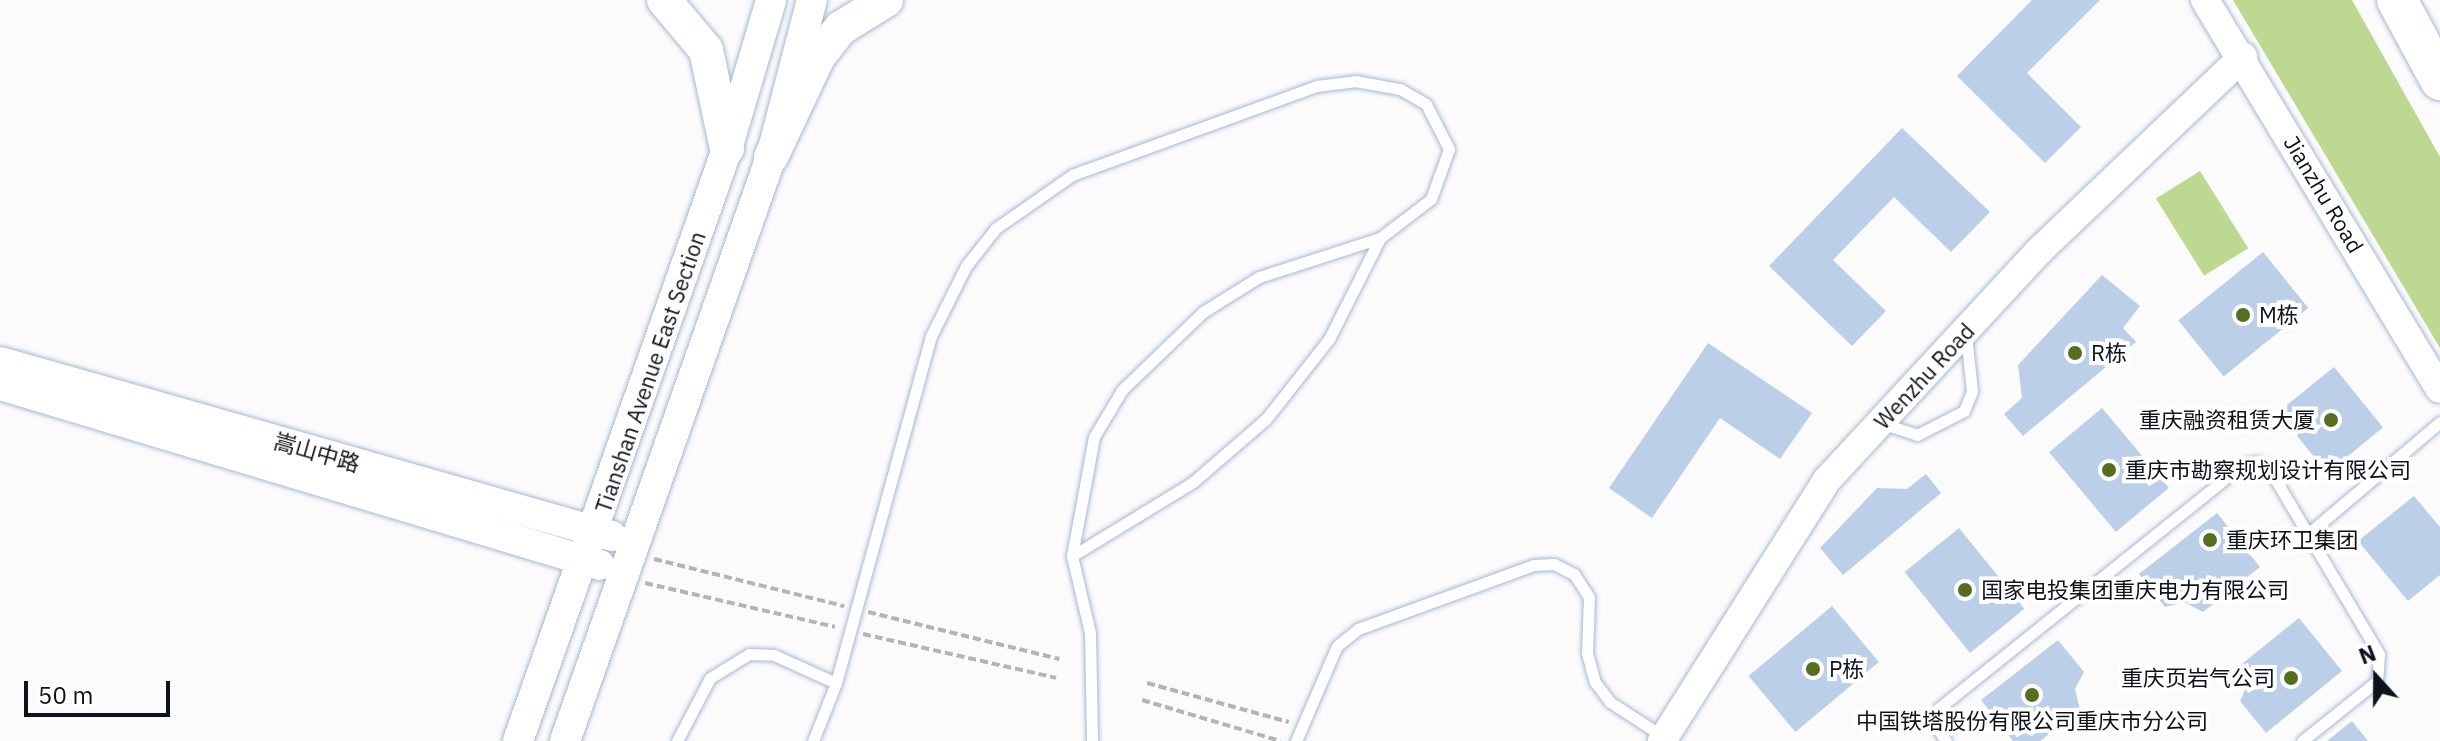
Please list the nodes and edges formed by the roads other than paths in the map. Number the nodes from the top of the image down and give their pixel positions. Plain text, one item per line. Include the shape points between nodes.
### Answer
1 (664, 0) edge
2 (771, 0) edge
3 (812, 0) edge
4 (886, 0) edge
5 (2205, 0) edge
6 (2397, 0) edge
7 (2243, 57) junction
8 (2440, 80) edge
9 (727, 149) junction
10 (771, 157) junction
11 (1380, 238) junction
12 (1965, 330) junction
13 (0, 362) edge
14 (0, 385) edge
15 (2440, 389) edge
16 (1880, 422) junction
17 (2440, 422) edge
18 (595, 530) junction
19 (2308, 534) junction
20 (1072, 556) junction
21 (583, 560) junction
22 (634, 563) junction
23 (836, 683) junction
24 (1663, 739) edge
25 (518, 741) edge
26 (565, 741) edge
27 (677, 741) edge
28 (813, 741) edge
29 (1092, 741) edge
30 (1296, 741) edge
31 (1946, 741) edge
32 (2302, 741) edge

1 - 9 main road via 706,50 722,99
2 - 9 main road, Tianshan Avenue East Section
3 - 10 main road, Tianshan Avenue East Section
4 - 10 main road via 841,28 818,57
5 - 7 street, Jianzhu Road
6 - 8 highway
7 - 12 street, Wenzhu Road
7 - 15 street, Jianzhu Road
9 - 18 main road, Tianshan Avenue East Section
10 - 22 main road, Tianshan Avenue East Section
11 - 20 lane via 1329,339 1266,419 1193,482
11 - 20 lane via 1259,277 1164,346 1122,390 1094,437
11 - 23 lane via 1431,199 1449,149 1426,104 1400,89 1355,81 1316,86 1033,196 966,266 931,336
12 - 16 street, Wenzhu Road
12 - 16 lane via 1972,391 1964,411 1917,435
13 - 18 main road, 嵩山中路
14 - 21 main road, 嵩山中路
16 - 24 street, Wenzhu Road via 1827,480
17 - 19 lane
18 - 21 main road, Tianshan Avenue East Section
18 - 22 main road, 嵩山中路
19 - 31 lane via 2268,467 2244,464 1939,708 1936,726
19 - 32 lane via 2381,668 2377,681
20 - 29 lane via 1090,633
21 - 22 main road, 嵩山中路
21 - 25 main road, Tianshan Avenue East Section
22 - 26 main road, Tianshan Avenue East Section
23 - 27 lane via 774,655 749,654 710,678
23 - 28 lane
24 - 30 lane via 1610,702 1595,682 1587,653 1589,597 1574,574 1554,564 1534,565 1358,629 1337,646

